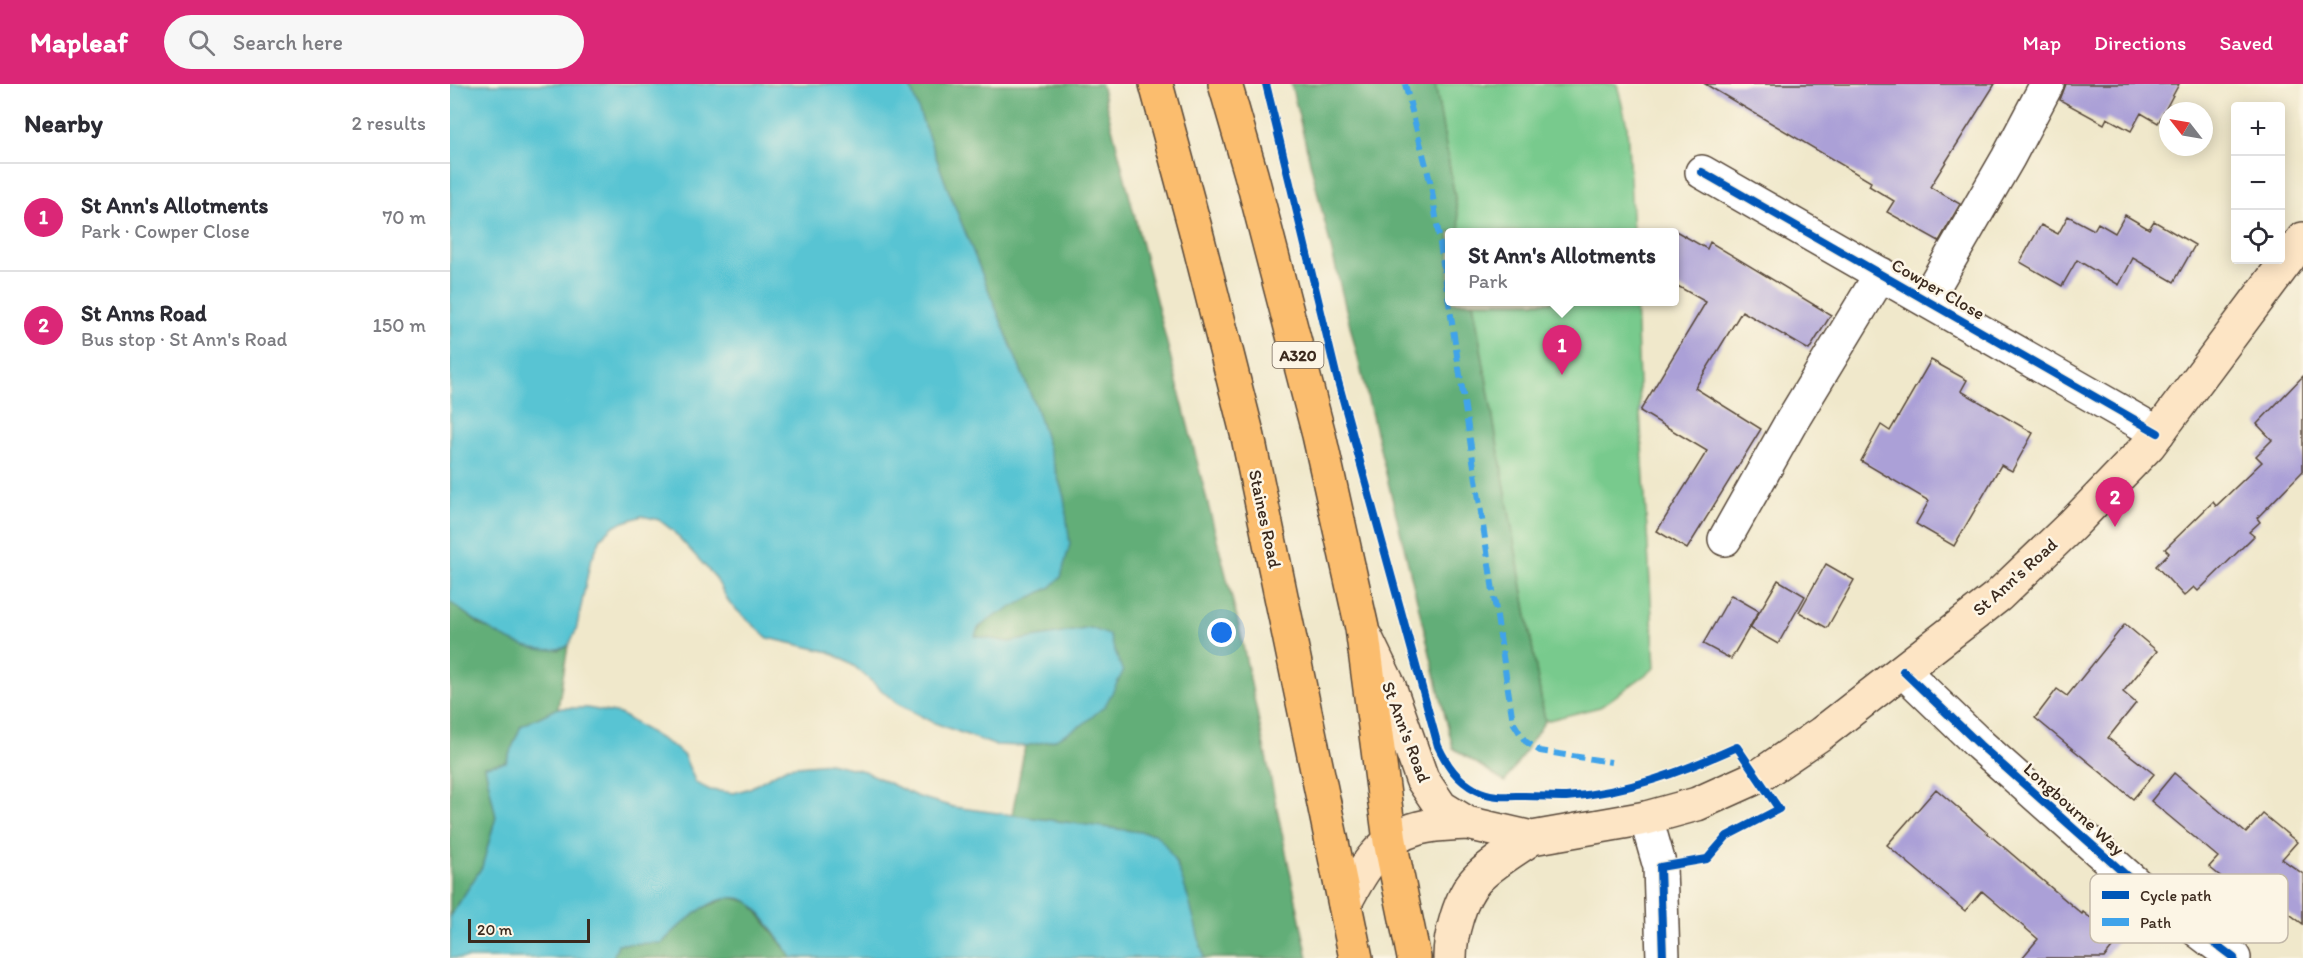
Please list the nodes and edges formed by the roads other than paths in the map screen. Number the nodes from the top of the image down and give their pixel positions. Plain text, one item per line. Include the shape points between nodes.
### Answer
1 (1156, 84) edge
2 (1225, 84) edge
3 (2047, 84) edge
4 (1702, 172) dead end
5 (2303, 239) edge
6 (1881, 274) junction
7 (1926, 300) junction
8 (2158, 433) junction
9 (1725, 539) dead end
10 (1362, 628) junction
11 (1903, 671) junction
12 (1646, 818) junction
13 (1467, 823) junction
14 (1532, 838) junction
15 (1390, 841) junction
16 (2125, 874) edge
17 (1345, 903) junction
18 (2214, 943) edge
19 (1356, 958) edge
20 (1414, 958) edge
21 (1450, 958) edge
22 (1663, 958) edge
23 (2234, 958) edge

1 - 17 main road, Staines Road via 1248,437
2 - 10 main road, A320 via 1319,435
3 - 7 street, Cowper Close
4 - 6 street, Cowper Close
5 - 8 main road, St Ann's Road
6 - 7 street, Cowper Close
6 - 9 street, Cowper Close
7 - 8 street, Cowper Close
8 - 11 main road, St Ann's Road via 2072,525 1998,596
10 - 13 main road, St Ann's Road via 1389,686 1422,779 1441,807
10 - 15 main road, A320
11 - 12 main road, St Ann's Road via 1759,776 1696,804
11 - 16 street, Longbourne Way via 1980,746
12 - 14 main road, St Ann's Road
12 - 22 street via 1660,867
13 - 14 main road, St Ann's Road
13 - 15 main road, St Ann's Road via 1419,828
14 - 21 main road, St Ann's Road via 1475,880 1460,907
15 - 17 main road, St Ann's Road via 1372,857
15 - 20 main road, A320
17 - 19 main road, Staines Road
18 - 23 street, Longbourne Way

